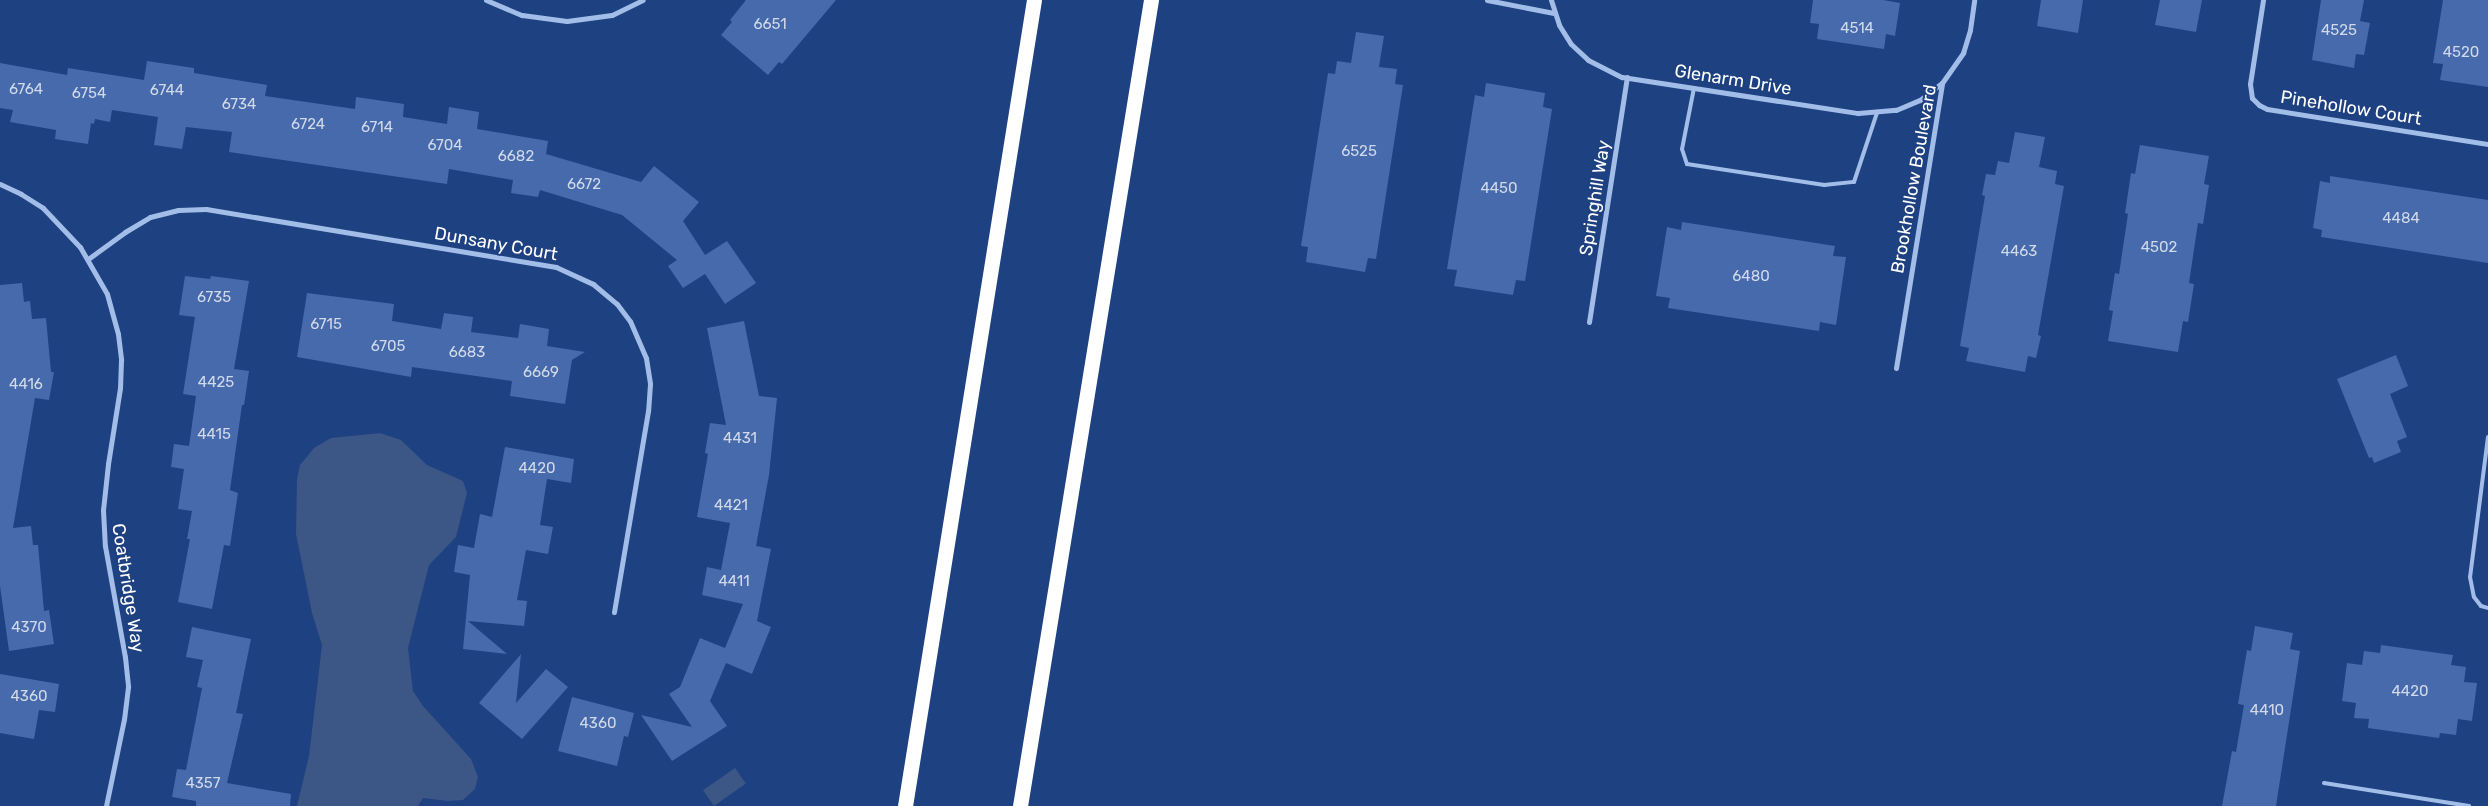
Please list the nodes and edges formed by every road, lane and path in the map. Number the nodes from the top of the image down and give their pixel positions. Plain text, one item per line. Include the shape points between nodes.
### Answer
1 (486, 0) edge
2 (643, 0) edge
3 (1034, 0) edge
4 (1151, 0) edge
5 (1487, 0) edge
6 (1551, 0) edge
7 (1974, 0) edge
8 (2263, 0) edge
9 (1554, 13) junction
10 (1627, 78) junction
11 (1942, 83) junction
12 (1694, 88) junction
13 (1877, 113) junction
14 (2488, 144) edge
15 (0, 184) edge
16 (88, 259) junction
17 (1589, 322) dead end
18 (1896, 368) dead end
19 (2488, 437) edge
20 (2488, 608) edge
21 (614, 612) dead end
22 (2324, 783) dead end
23 (106, 806) edge
24 (905, 806) edge
25 (1020, 806) edge
26 (2470, 806) edge

1 - 2 street via 522,15 567,22 612,15
3 - 24 highway
4 - 25 highway
5 - 9 street
6 - 9 street, Glenarm Drive
7 - 11 street, Brookhollow Boulevard via 1963,53
8 - 14 street, Pinehollow Court via 2250,84 2252,98 2259,105
9 - 10 street, Glenarm Drive via 1571,44 1588,60
10 - 12 street, Glenarm Drive
10 - 17 street, Springhill Way
11 - 13 street, Glenarm Drive via 1920,100 1896,110
11 - 18 street, Brookhollow Boulevard
12 - 13 street, Glenarm Drive via 1858,114
12 - 13 lane via 1682,150 1687,164 1824,186 1854,182
15 - 16 street, Coatbridge Way via 43,208 72,237
16 - 21 street, Dunsany Court via 150,217 178,210 206,209 556,267 593,284 617,304 630,321 646,358 650,378 648,411
16 - 23 street, Coatbridge Way via 102,282 111,308 121,360 104,510 107,563 128,688
19 - 20 lane via 2470,577 2474,597 2481,606
22 - 26 lane

